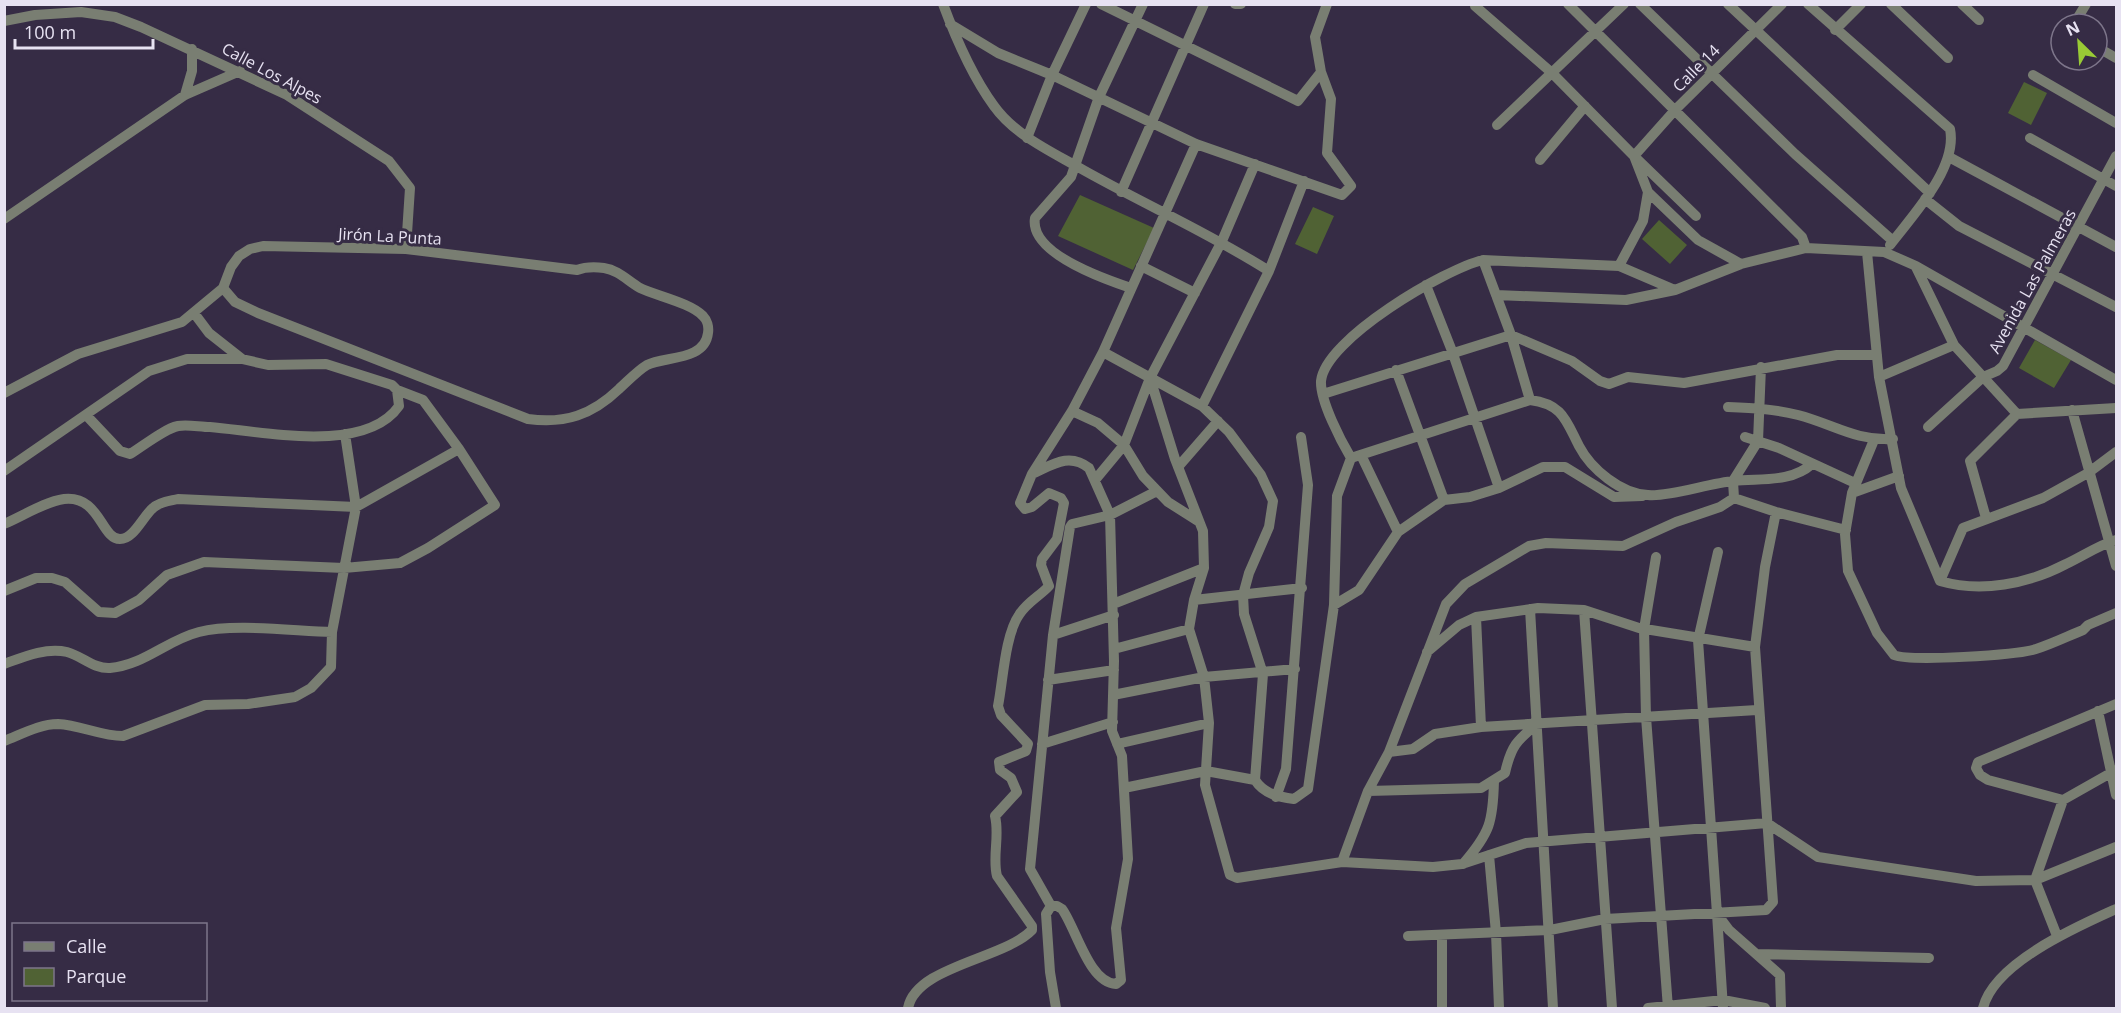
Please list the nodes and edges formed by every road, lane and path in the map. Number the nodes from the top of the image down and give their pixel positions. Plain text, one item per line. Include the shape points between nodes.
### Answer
1 (1086, 4) edge
2 (1101, 4) edge
3 (1143, 4) edge
4 (1204, 4) edge
5 (1235, 4) edge
6 (1241, 4) edge
7 (1327, 4) edge
8 (1568, 4) edge
9 (1624, 4) edge
10 (1640, 4) edge
11 (1728, 4) edge
12 (1782, 4) edge
13 (1808, 4) edge
14 (1861, 4) edge
15 (1891, 4) edge
16 (1962, 4) edge
17 (942, 5) edge
18 (1475, 6) dead end
19 (5, 20) edge
20 (1978, 20) dead end
21 (1135, 21) junction
22 (950, 24) junction
23 (1835, 30) junction
24 (1756, 31) junction
25 (1595, 32) junction
26 (1185, 45) junction
27 (192, 49) junction
28 (1948, 58) dead end
29 (240, 71) junction
30 (1321, 72) junction
31 (1552, 73) junction
32 (1712, 74) junction
33 (1052, 75) junction
34 (2033, 75) dead end
35 (185, 95) junction
36 (1099, 97) junction
37 (1585, 106) junction
38 (1675, 110) junction
39 (1150, 122) junction
40 (2116, 123) edge
41 (1497, 125) dead end
42 (1027, 138) junction
43 (2030, 138) dead end
44 (1196, 144) junction
45 (1634, 156) junction
46 (2116, 156) edge
47 (1948, 157) junction
48 (1540, 160) dead end
49 (1256, 164) junction
50 (1076, 166) junction
51 (2104, 179) junction
52 (1304, 181) junction
53 (2116, 186) edge
54 (1121, 192) junction
55 (1648, 192) junction
56 (1928, 196) junction
57 (1166, 214) junction
58 (1696, 216) dead end
59 (4, 219) edge
60 (2077, 227) junction
61 (1222, 241) junction
62 (1893, 242) junction
63 (2116, 247) edge
64 (1806, 248) junction
65 (405, 249) junction
66 (1867, 252) junction
67 (1884, 252) junction
68 (1483, 260) junction
69 (1741, 264) junction
70 (1141, 266) junction
71 (1618, 266) junction
72 (1916, 266) junction
73 (1269, 271) junction
74 (2052, 275) junction
75 (1426, 285) junction
76 (223, 288) junction
77 (1131, 288) junction
78 (1675, 290) junction
79 (1195, 293) junction
80 (1496, 295) junction
81 (2116, 307) edge
82 (194, 313) junction
83 (2023, 328) junction
84 (1511, 335) junction
85 (1953, 345) junction
86 (1452, 351) junction
87 (1103, 352) junction
88 (1877, 355) junction
89 (242, 359) junction
90 (1761, 367) junction
91 (1396, 370) junction
92 (1879, 377) junction
93 (1983, 377) junction
94 (1150, 378) junction
95 (2116, 380) edge
96 (397, 390) junction
97 (4, 393) edge
98 (1323, 394) junction
99 (1530, 400) junction
100 (1202, 406) junction
101 (1728, 407) dead end
102 (2116, 408) edge
103 (1760, 409) junction
104 (2072, 410) junction
105 (1072, 411) junction
106 (2017, 414) junction
107 (86, 415) junction
108 (1475, 420) junction
109 (1218, 421) junction
110 (1928, 427) dead end
111 (345, 434) junction
112 (1301, 437) dead end
113 (1422, 437) junction
114 (1745, 437) dead end
115 (1893, 439) junction
116 (1874, 440) junction
117 (1758, 441) junction
118 (1124, 445) junction
119 (459, 449) junction
120 (2116, 453) edge
121 (1356, 457) junction
122 (1812, 464) junction
123 (1178, 467) junction
124 (4, 471) edge
125 (2088, 473) junction
126 (1032, 474) junction
127 (1899, 476) junction
128 (1095, 480) junction
129 (1733, 481) junction
130 (1498, 488) junction
131 (1854, 488) junction
132 (1157, 491) junction
133 (1648, 495) junction
134 (1734, 498) junction
135 (1444, 500) junction
136 (356, 507) junction
137 (1776, 513) junction
138 (1110, 515) junction
139 (1986, 518) junction
140 (1199, 521) junction
141 (4, 524) edge
142 (1846, 530) junction
143 (1398, 532) junction
144 (2113, 541) edge
145 (1718, 552) dead end
146 (1656, 557) dead end
147 (2116, 566) edge
148 (344, 568) junction
149 (1204, 568) junction
150 (1940, 582) junction
151 (1302, 588) junction
152 (4, 591) edge
153 (1244, 595) junction
154 (1194, 600) junction
155 (1334, 605) junction
156 (1113, 609) junction
157 (1530, 609) junction
158 (1584, 610) junction
159 (2116, 613) edge
160 (1476, 617) junction
161 (1189, 629) junction
162 (1644, 629) junction
163 (332, 632) junction
164 (1053, 635) junction
165 (1698, 640) junction
166 (1755, 648) junction
167 (1114, 649) junction
168 (1426, 653) junction
169 (4, 664) edge
170 (1295, 669) junction
171 (1114, 670) junction
172 (1263, 674) junction
173 (1204, 677) junction
174 (1048, 680) junction
175 (1113, 695) junction
176 (2116, 704) edge
177 (1757, 710) junction
178 (2098, 711) junction
179 (1703, 713) junction
180 (1646, 717) junction
181 (1592, 720) junction
182 (1113, 722) junction
183 (1209, 723) junction
184 (1538, 723) junction
185 (1482, 727) junction
186 (4, 741) edge
187 (1042, 744) junction
188 (1118, 744) junction
189 (1389, 752) junction
190 (1206, 771) junction
191 (2114, 771) edge
192 (1255, 780) junction
193 (1494, 781) junction
194 (1124, 788) junction
195 (1368, 791) junction
196 (2116, 795) edge
197 (1276, 797) junction
198 (2063, 800) junction
199 (1767, 823) junction
200 (1712, 827) junction
201 (1653, 832) junction
202 (1600, 836) junction
203 (1544, 842) junction
204 (2116, 847) edge
205 (1489, 855) junction
206 (1342, 862) junction
207 (1462, 864) junction
208 (2036, 880) junction
209 (1051, 906) junction
210 (2116, 909) edge
211 (1659, 914) junction
212 (1717, 914) junction
213 (1605, 919) junction
214 (1550, 930) junction
215 (1496, 933) junction
216 (1442, 935) junction
217 (1408, 936) dead end
218 (2057, 936) junction
219 (1757, 954) junction
220 (1929, 958) dead end
221 (1723, 1004) edge
222 (1668, 1007) edge
223 (908, 1008) edge
224 (1056, 1008) edge
225 (1442, 1008) edge
226 (1499, 1008) edge
227 (1553, 1008) edge
228 (1612, 1008) edge
229 (1648, 1008) edge
230 (1765, 1008) edge
231 (1781, 1008) edge
232 (1983, 1008) edge

1 - 33 street
2 - 21 street
3 - 21 street
4 - 26 street
5 - 6 street
7 - 30 street via 1315,38
8 - 25 street
9 - 25 street
10 - 32 street
11 - 24 street
12 - 24 street, Calle 14
13 - 23 street
14 - 23 street
15 - 28 street
16 - 20 street
17 - 22 street
18 - 31 street
19 - 27 street, Calle Los Alpes via 81,12 115,17
21 - 26 street
21 - 36 street
22 - 33 street via 998,53
22 - 42 street via 994,107
23 - 47 street via 1946,124 1951,133
24 - 32 street, Calle 14
24 - 56 street
25 - 31 street
25 - 38 street
26 - 30 street via 1298,101
26 - 39 street
27 - 29 street, Calle Los Alpes
27 - 35 street via 192,70
29 - 35 street
29 - 65 street, Calle Los Alpes via 287,95 389,161 402,175 410,188
30 - 52 street via 1330,99 1328,153 1351,186 1342,195
31 - 37 street
31 - 41 street
32 - 38 street, Calle 14
32 - 62 street
33 - 36 street
33 - 42 street
34 - 40 street
35 - 59 street
36 - 39 street
36 - 50 street
37 - 45 street
37 - 48 street
38 - 45 street, Calle 14
38 - 64 street via 1802,237
39 - 44 street
39 - 54 street
42 - 50 street
43 - 51 street
44 - 49 street
44 - 57 street
45 - 55 street
45 - 58 street
46 - 51 street, Avenida Las Palmeras
47 - 56 street
47 - 60 street
49 - 52 street
49 - 61 street
50 - 54 street
50 - 77 street via 1035,218 1035,234 1089,274
51 - 53 street
51 - 60 street, Avenida Las Palmeras
52 - 73 street
54 - 57 street
55 - 69 street via 1698,240
55 - 71 street via 1643,221
56 - 62 street
56 - 74 street via 1959,226
57 - 61 street
57 - 70 street
60 - 63 street
60 - 74 street, Avenida Las Palmeras
61 - 73 street
61 - 79 street
62 - 67 street
64 - 66 street
64 - 69 street
65 - 76 street, Jirón La Punta via 264,246 239,256
65 - 76 street, Jirón La Punta via 577,270 604,268 697,311 708,323 708,334 702,345 687,356 640,370 603,405 548,422 528,419 258,313 235,302
66 - 67 street
66 - 88 street
67 - 72 street
68 - 71 street
68 - 75 street via 1466,264
68 - 80 street
69 - 78 street
70 - 77 street
70 - 79 street
71 - 78 street
72 - 83 street
72 - 85 street
73 - 100 street
74 - 81 street
74 - 83 street, Avenida Las Palmeras
75 - 86 street
75 - 98 street via 1344,343 1324,371
76 - 82 street
77 - 87 street
78 - 80 street via 1626,300
79 - 94 street
80 - 84 street
82 - 89 street via 209,333
82 - 97 street via 151,334 78,354
83 - 93 street, Avenida Las Palmeras via 2003,366
83 - 95 street
84 - 86 street
84 - 90 street via 1572,361 1609,384 1628,377 1684,382
84 - 99 street
85 - 92 street
85 - 93 street
86 - 91 street
86 - 108 street
87 - 94 street
87 - 105 street
88 - 90 street via 1837,355
88 - 92 street
89 - 96 street via 268,365 326,364
89 - 107 street via 187,359 169,363 149,371
90 - 103 street
91 - 98 street
91 - 113 street
92 - 115 street
93 - 106 street
93 - 110 street, Avenida Las Palmeras
94 - 100 street
94 - 118 street
94 - 123 street
96 - 111 street via 399,406 394,414
96 - 119 street via 423,400
98 - 121 street
99 - 108 street
99 - 133 street via 1542,402 1569,422 1580,448 1599,472 1620,486
100 - 109 street
101 - 103 street
102 - 104 street
103 - 116 street via 1798,415
103 - 117 street
104 - 106 street
104 - 125 street
105 - 118 street via 1098,423
105 - 126 street
106 - 139 street via 1970,461
107 - 111 street via 120,452 130,454 179,425 310,438
107 - 124 street
108 - 113 street
108 - 130 street
109 - 123 street
109 - 153 street via 1261,475 1273,501 1269,527
111 - 136 street
112 - 151 street via 1308,485
113 - 121 street
113 - 135 street
114 - 117 street
115 - 116 street
115 - 127 street
116 - 131 street
117 - 122 street
117 - 129 street
118 - 128 street
118 - 132 street
119 - 136 street
119 - 148 street via 495,505 400,563
120 - 125 street
121 - 143 street
121 - 155 street via 1337,496
122 - 129 street via 1794,476
122 - 131 street
123 - 140 street
125 - 139 street via 2043,498
125 - 144 street
126 - 128 street via 1052,464 1077,460 1089,468
126 - 223 street via 1020,503 1022,507 1032,507 1049,493 1064,503 1057,539 1041,565 1049,586 1017,616 1012,630 998,711 1029,744 999,762 1000,770 1011,778 1017,792 995,816 997,876 1032,930 1009,945 928,981 910,1000
127 - 131 street
127 - 150 street
128 - 138 street
129 - 133 street
129 - 134 street
130 - 133 street via 1543,467 1565,467 1614,497
130 - 135 street
131 - 142 street
132 - 138 street
132 - 140 street
134 - 137 street
134 - 168 street via 1623,546 1528,546 1465,584 1446,604
135 - 143 street
136 - 141 street via 178,499 153,507 128,536 120,539 111,536 89,506 67,499
136 - 148 street
137 - 142 street
137 - 166 street
138 - 156 street
138 - 164 street via 1070,527
139 - 150 street via 1963,528
140 - 149 street
142 - 159 street via 1849,575 1882,642 1901,658 2034,650
143 - 155 street via 1359,590
144 - 147 street
144 - 150 street via 2064,566 2004,584 1965,588
145 - 165 street
146 - 162 street
148 - 152 street via 204,562 167,575 139,600 115,614 99,612 65,582 52,578 36,578
148 - 163 street
149 - 154 street
149 - 156 street
151 - 153 street
151 - 170 street
153 - 154 street
153 - 172 street via 1244,614
154 - 161 street
155 - 197 street via 1308,789 1294,800
156 - 164 street
156 - 167 street
157 - 158 street
157 - 160 street
157 - 184 street
158 - 162 street
158 - 181 street
160 - 168 street via 1459,625
160 - 185 street
161 - 167 street
161 - 173 street
162 - 165 street
162 - 180 street
163 - 169 street via 222,627 197,632 123,666 106,668 67,652 48,651
163 - 186 street via 331,667 311,688 294,697 206,705 123,736 60,724 44,725
164 - 174 street
165 - 166 street
165 - 179 street
166 - 177 street
167 - 171 street
168 - 189 street
170 - 172 street
170 - 197 street via 1286,769
171 - 174 street
171 - 175 street
172 - 173 street
172 - 192 street
173 - 175 street
173 - 183 street
174 - 187 street
175 - 182 street
176 - 178 street
177 - 179 street
177 - 199 street
178 - 191 street
178 - 198 street via 1978,762 1976,768 1988,780
179 - 180 street
179 - 200 street
180 - 181 street
180 - 201 street
181 - 184 street
181 - 202 street
182 - 187 street
182 - 188 street
183 - 188 street
183 - 190 street
184 - 185 street
184 - 193 street via 1517,740 1504,772
184 - 203 street
185 - 189 street via 1434,734 1413,749
187 - 209 street via 1030,869
188 - 194 street
189 - 195 street
190 - 192 street
190 - 194 street
190 - 206 street via 1205,785 1230,875 1238,878
191 - 196 street
191 - 198 street
192 - 197 street
193 - 195 street via 1481,788
193 - 207 street via 1493,816 1482,842
194 - 209 street via 1128,859 1116,928 1121,980 1110,984 1090,965 1068,917 1057,906
195 - 206 street
198 - 208 street
199 - 200 street
199 - 208 street via 1818,857 1976,881
199 - 212 street via 1771,907
200 - 201 street
200 - 212 street
201 - 202 street
201 - 211 street
202 - 203 street
202 - 213 street
203 - 205 street via 1526,843
203 - 214 street
204 - 208 street
205 - 207 street
205 - 215 street
206 - 207 street via 1433,867
208 - 218 street
209 - 224 street via 1046,914
210 - 218 street
211 - 212 street
211 - 213 street
211 - 222 street
212 - 219 street
212 - 221 street
213 - 214 street
213 - 228 street
214 - 215 street
214 - 227 street
215 - 216 street
215 - 226 street
216 - 217 street
216 - 225 street
218 - 232 street via 1999,978
219 - 220 street
219 - 231 street via 1780,975
221 - 222 street
221 - 230 street
222 - 229 street

